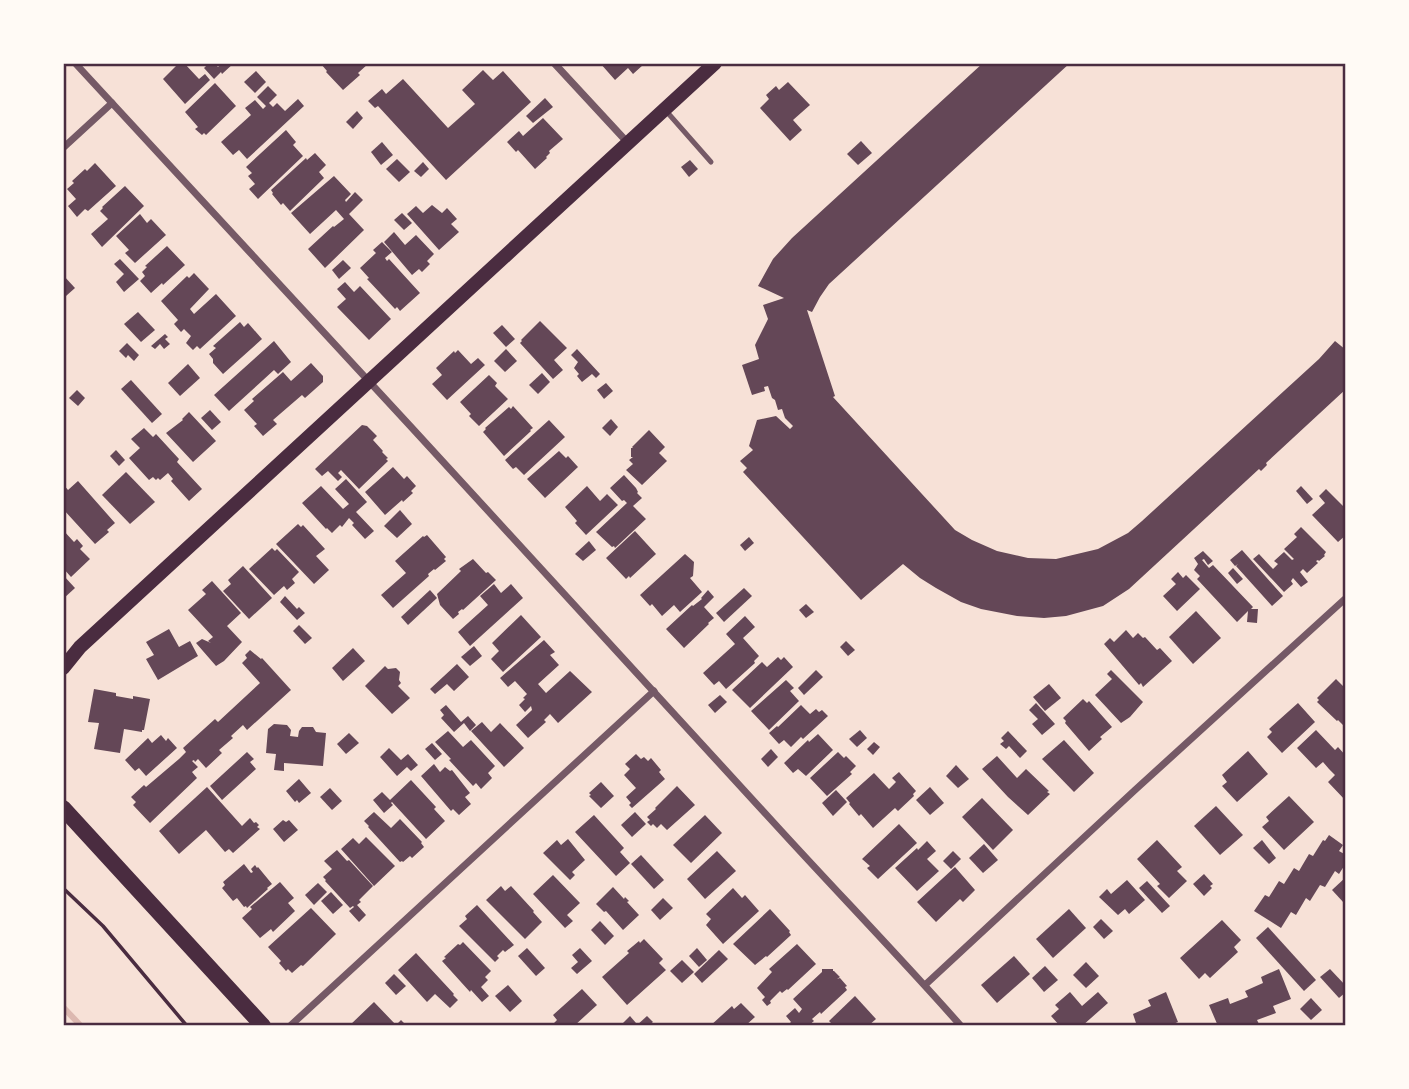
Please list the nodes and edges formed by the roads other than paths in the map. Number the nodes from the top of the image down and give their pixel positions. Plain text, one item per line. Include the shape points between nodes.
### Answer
1 (75, 63) edge
2 (554, 63) edge
3 (715, 63) edge
4 (112, 103) junction
5 (664, 109) junction
6 (628, 144) junction
7 (63, 148) edge
8 (711, 162) dead end
9 (369, 382) junction
10 (1346, 597) edge
11 (80, 647) junction
12 (63, 657) edge
13 (63, 668) edge
14 (654, 691) junction
15 (64, 810) edge
16 (926, 985) junction
17 (262, 1026) edge
18 (290, 1026) edge
19 (961, 1026) edge

1 - 4 street
2 - 6 street
3 - 5 main road
4 - 7 street
4 - 9 street
5 - 6 main road
5 - 8 lane
6 - 9 main road
9 - 11 main road
9 - 14 street
10 - 16 street
11 - 12 main road
11 - 13 main road
14 - 16 street
14 - 18 street
15 - 17 main road
16 - 19 street

